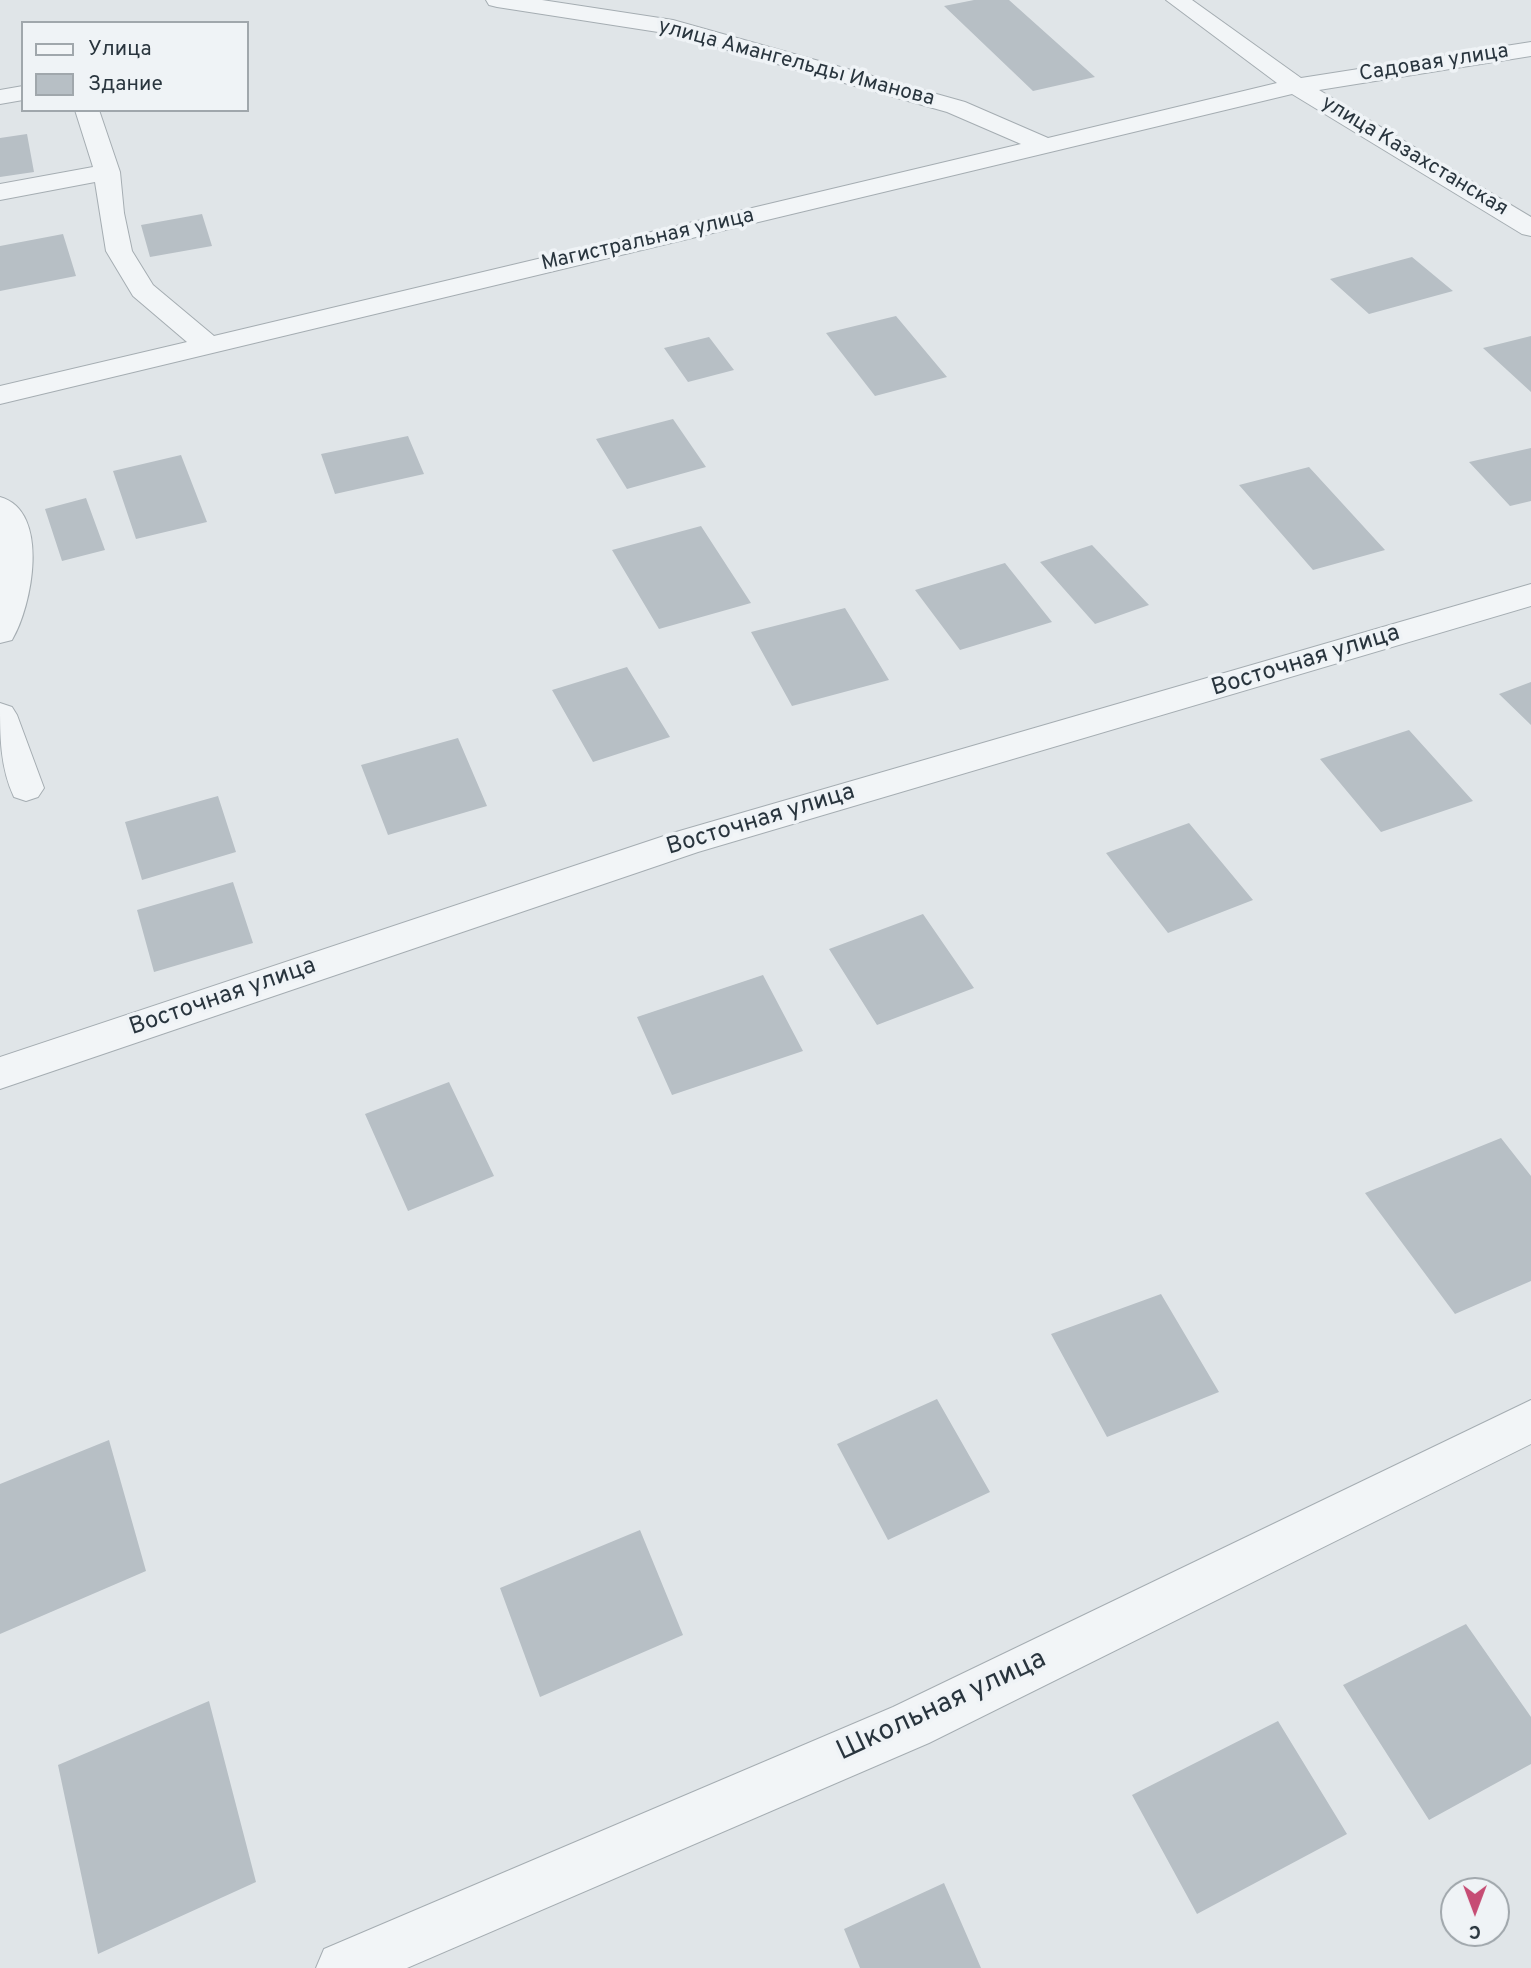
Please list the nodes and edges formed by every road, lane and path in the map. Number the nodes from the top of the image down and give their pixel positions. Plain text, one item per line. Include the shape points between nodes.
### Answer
1 (497, 0) edge
2 (1177, 0) edge
3 (1531, 49) edge
4 (1296, 86) junction
5 (21, 93) edge
6 (0, 97) edge
7 (88, 112) edge
8 (1047, 146) junction
9 (107, 172) junction
10 (0, 192) edge
11 (1531, 228) edge
12 (209, 346) junction
13 (0, 395) edge
14 (0, 507) edge
15 (1531, 595) edge
16 (0, 632) edge
17 (0, 715) edge
18 (26, 788) dead end
19 (0, 1073) edge
20 (1531, 1422) edge
21 (343, 1968) edge

1 - 8 street, улица Амангельды Иманова via 673,27 956,107
2 - 4 street, улица Казахстанская
3 - 4 street, Садовая улица
4 - 8 street, Магистральная улица
4 - 11 street, улица Казахстанская
5 - 6 street
7 - 9 street
8 - 12 street, Магистральная улица
9 - 10 street
9 - 12 street via 119,251 143,290
12 - 13 street, Магистральная улица
14 - 16 street via 13,530 17,550
15 - 19 street, Восточная улица via 689,841
17 - 18 street
20 - 21 street, Школьная улица via 911,1725

